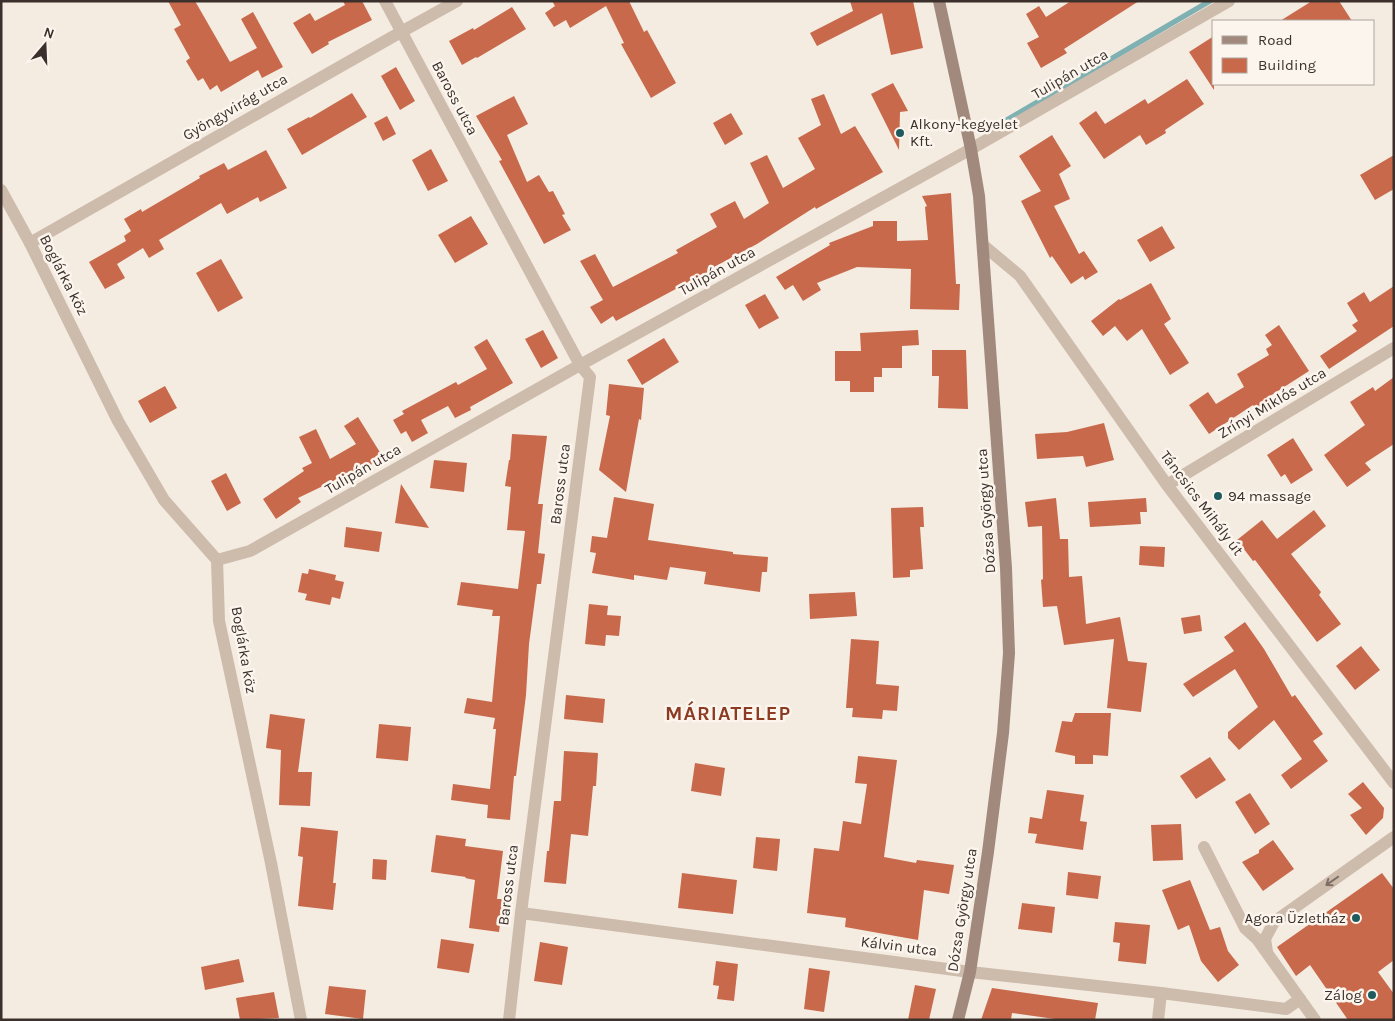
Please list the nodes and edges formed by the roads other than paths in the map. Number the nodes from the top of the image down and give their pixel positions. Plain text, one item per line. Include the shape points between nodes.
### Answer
1 (385, 1) edge
2 (457, 1) edge
3 (938, 1) edge
4 (1229, 1) edge
5 (401, 32) junction
6 (971, 149) junction
7 (1, 190) edge
8 (30, 243) junction
9 (983, 245) junction
10 (1394, 348) edge
11 (580, 365) junction
12 (1167, 485) junction
13 (217, 560) junction
14 (1394, 782) edge
15 (1394, 837) edge
16 (1204, 847) dead end
17 (521, 913) junction
18 (1267, 952) junction
19 (970, 972) junction
20 (1161, 993) junction
21 (1300, 999) junction
22 (301, 1020) edge
23 (509, 1020) edge
24 (958, 1020) edge
25 (1158, 1020) edge
26 (1315, 1020) edge

1 - 5 street, Baross utca
2 - 5 street, Gyöngyvirág utca
3 - 6 main road, Dózsa György utca
4 - 6 street, Tulipán utca
5 - 8 street, Gyöngyvirág utca
5 - 11 street, Baross utca
6 - 9 main road, Dózsa György utca
6 - 11 street, Tulipán utca
7 - 8 street, Boglárka köz
8 - 13 street, Boglárka köz via 118,421 164,500
9 - 12 street, Táncsics Mihály út via 1020,276
9 - 19 main road, Dózsa György utca via 1009,653 1003,732
10 - 12 street, Zrínyi Miklós utca
11 - 13 street, Tulipán utca via 250,551
11 - 17 street, Baross utca via 590,377
12 - 14 street, Táncsics Mihály út
13 - 22 street, Boglárka köz via 219,621
15 -> 18 street via 1274,922 1265,939
16 - 18 street via 1245,928
17 - 19 street, Kálvin utca
17 - 23 street, Baross utca
18 - 21 street
19 - 20 street, Kálvin utca
19 - 24 main road, Dózsa György utca
20 - 21 street, Kálvin utca via 1286,1009
20 - 25 street
21 - 26 street

